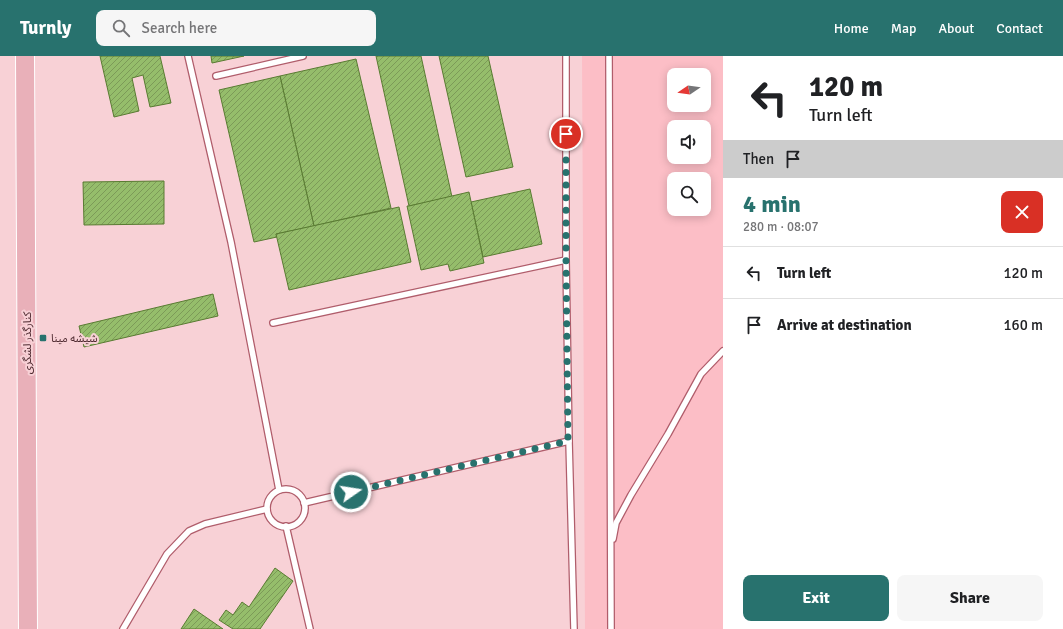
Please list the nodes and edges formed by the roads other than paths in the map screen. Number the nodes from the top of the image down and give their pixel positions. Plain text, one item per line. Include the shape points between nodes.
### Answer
1 (25, 56) edge
2 (188, 56) edge
3 (303, 56) edge
4 (566, 56) edge
5 (609, 56) edge
6 (216, 76) dead end
7 (566, 260) junction
8 (273, 324) dead end
9 (723, 350) edge
10 (568, 441) junction
11 (279, 490) junction
12 (304, 503) junction
13 (267, 509) junction
14 (286, 526) junction
15 (610, 551) junction
16 (28, 629) edge
17 (123, 629) edge
18 (310, 629) edge
19 (574, 629) edge
20 (611, 629) edge

1 - 16 main road, کنارگذر لشگری
2 - 11 lane via 231,242
3 - 6 lane
4 - 7 lane
5 - 15 lane
7 - 8 lane
7 - 10 lane
9 - 15 lane via 701,374 631,495 616,523
10 - 12 lane
10 - 19 lane
11 - 12 lane via 285,488 297,492
11 - 13 lane via 273,493 267,503
12 - 14 lane via 303,516 294,524
13 - 14 lane via 268,515 276,524
13 - 17 lane via 189,530 167,554
14 - 18 lane
15 - 20 lane

